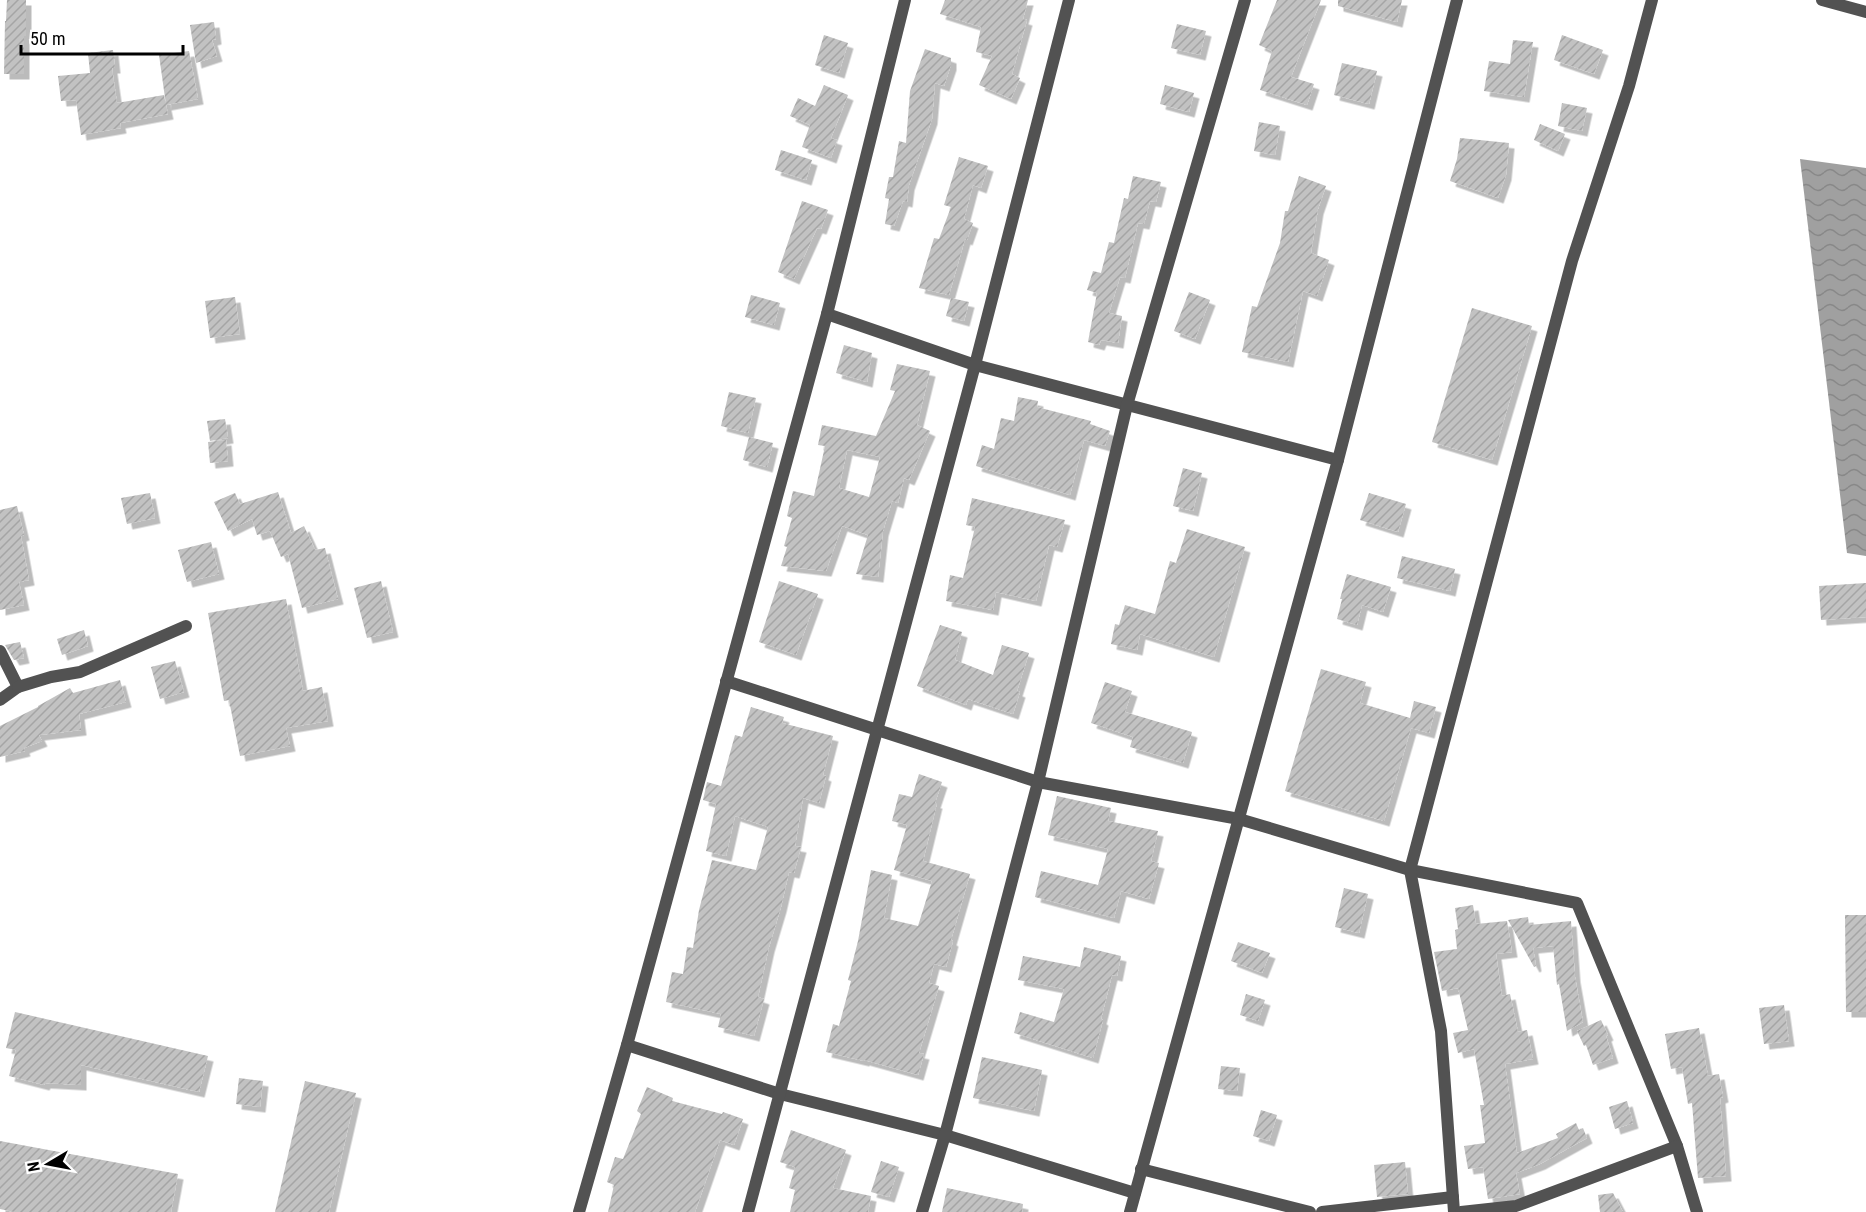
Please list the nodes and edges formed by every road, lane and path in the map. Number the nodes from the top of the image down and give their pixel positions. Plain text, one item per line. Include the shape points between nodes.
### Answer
1 (905, 0) edge
2 (1069, 0) edge
3 (1245, 0) edge
4 (1457, 0) edge
5 (1652, 0) edge
6 (1822, 0) edge
7 (1866, 12) edge
8 (827, 314) junction
9 (975, 365) junction
10 (1126, 405) junction
11 (1338, 460) junction
12 (186, 626) dead end
13 (0, 651) edge
14 (726, 681) junction
15 (18, 687) junction
16 (0, 700) edge
17 (877, 730) junction
18 (1038, 782) junction
19 (1239, 819) junction
20 (1410, 870) junction
21 (627, 1044) junction
22 (780, 1094) junction
23 (945, 1135) junction
24 (1677, 1146) junction
25 (1141, 1169) junction
26 (1135, 1193) junction
27 (1453, 1197) junction
28 (579, 1212) edge
29 (748, 1212) edge
30 (922, 1212) edge
31 (1130, 1212) edge
32 (1310, 1212) edge
33 (1322, 1212) edge
34 (1454, 1212) edge
35 (1461, 1212) edge
36 (1697, 1212) edge

1 - 8 street
2 - 9 street
3 - 10 street
4 - 11 street
5 - 20 street via 1629,86 1572,261
6 - 7 street
8 - 9 street
8 - 14 street
9 - 10 street
9 - 17 street
10 - 11 street
10 - 18 street
11 - 19 street
12 - 15 street via 80,672
13 - 15 street
14 - 17 street
14 - 21 street
15 - 16 street
17 - 18 street
17 - 22 street
18 - 19 street
18 - 23 street
19 - 20 street
19 - 25 street
20 - 24 street via 1577,903
20 - 27 street via 1442,1031
21 - 22 street
21 - 28 street
22 - 23 street
22 - 29 street
23 - 26 street
23 - 30 street
24 - 35 street via 1516,1206
24 - 36 street
25 - 26 street
25 - 32 street
26 - 31 street
27 - 33 street
27 - 34 street

